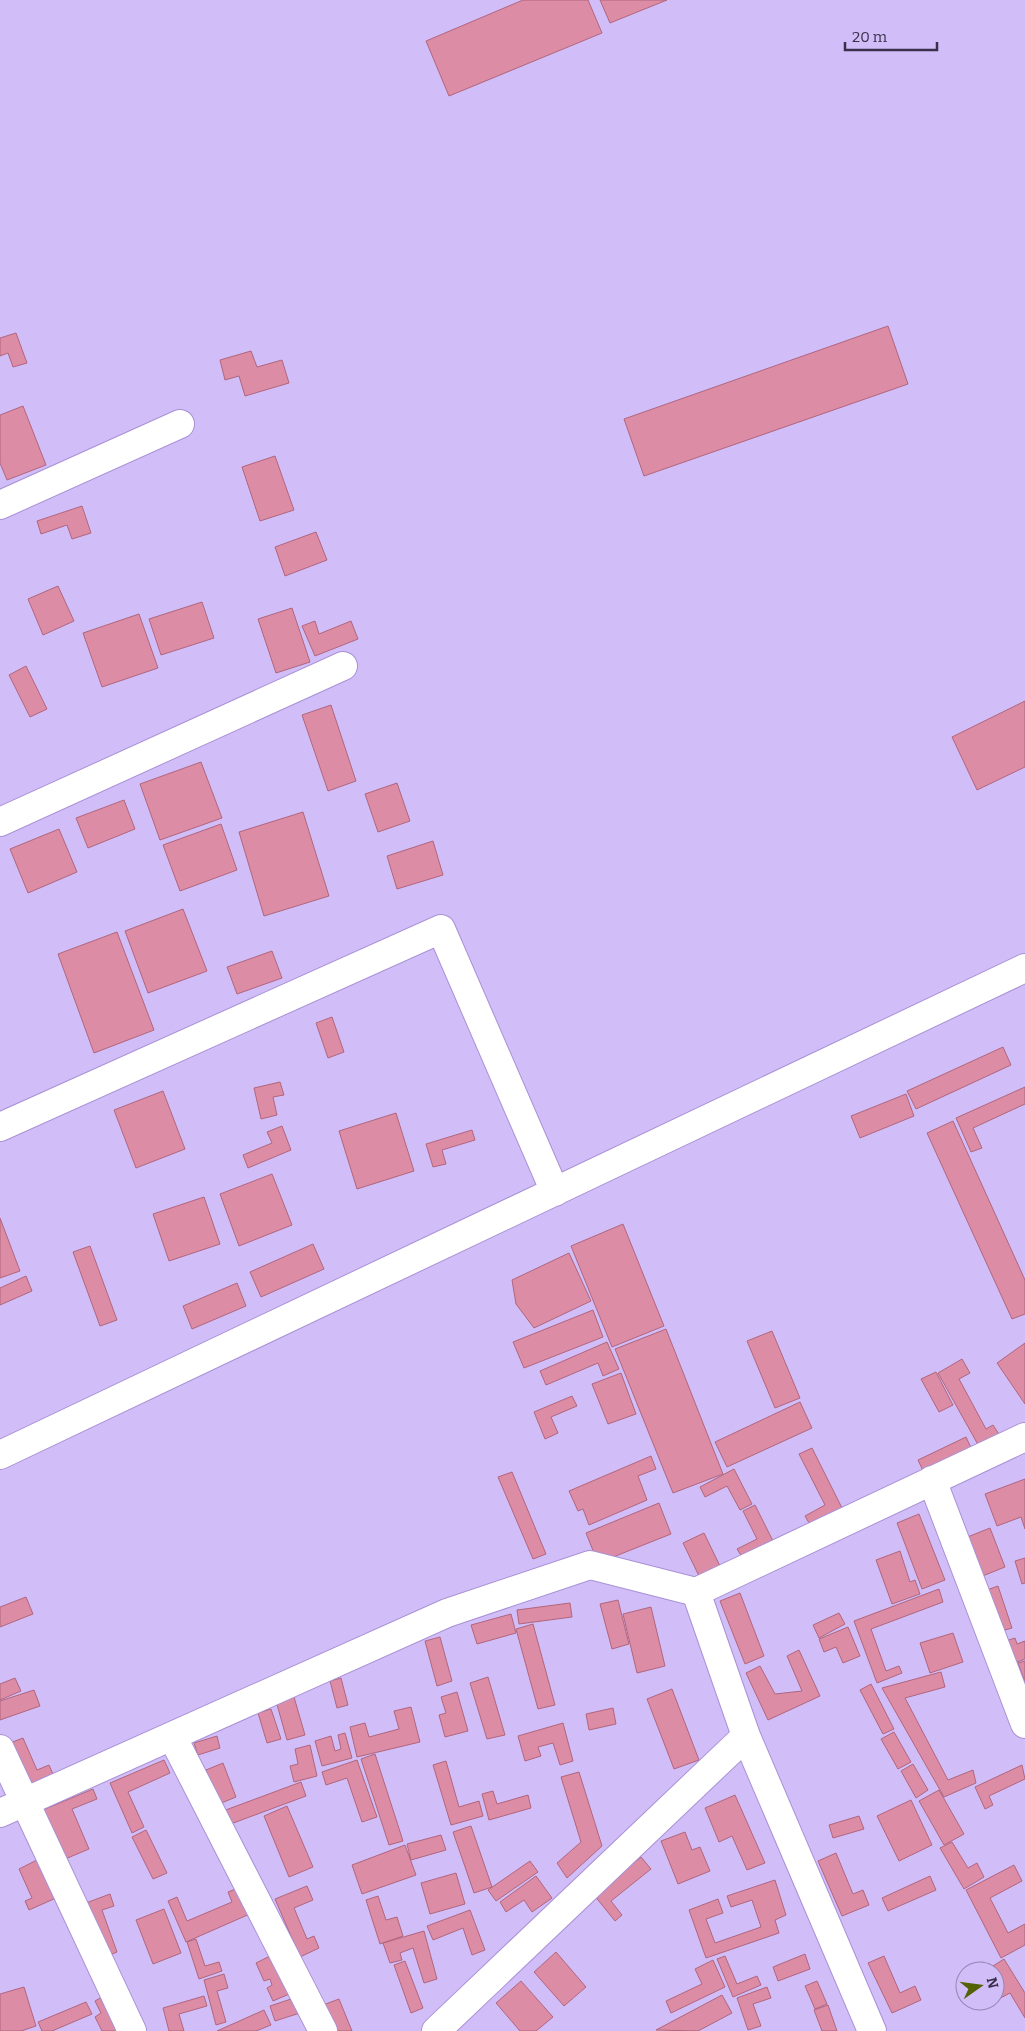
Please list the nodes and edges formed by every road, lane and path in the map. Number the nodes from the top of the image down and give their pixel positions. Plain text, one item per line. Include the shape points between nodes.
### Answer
1 (180, 424) dead end
2 (0, 505) edge
3 (343, 666) dead end
4 (0, 822) edge
5 (1025, 968) edge
6 (0, 1128) edge
7 (555, 1192) junction
8 (1025, 1437) edge
9 (0, 1455) edge
10 (932, 1480) junction
11 (696, 1592) junction
12 (1025, 1724) edge
13 (172, 1736) junction
14 (746, 1736) junction
15 (0, 1749) edge
16 (12, 1807) edge
17 (132, 2031) edge
18 (323, 2031) edge
19 (436, 2031) edge
20 (872, 2031) edge

1 - 2 street
3 - 4 street
5 - 7 street
6 - 7 street via 441,929
7 - 9 street
8 - 10 street
10 - 11 street
10 - 12 street
11 - 13 street via 590,1565 446,1613
11 - 14 street
13 - 16 street
13 - 18 street
14 - 19 street
14 - 20 street
15 - 16 street
16 - 17 street

